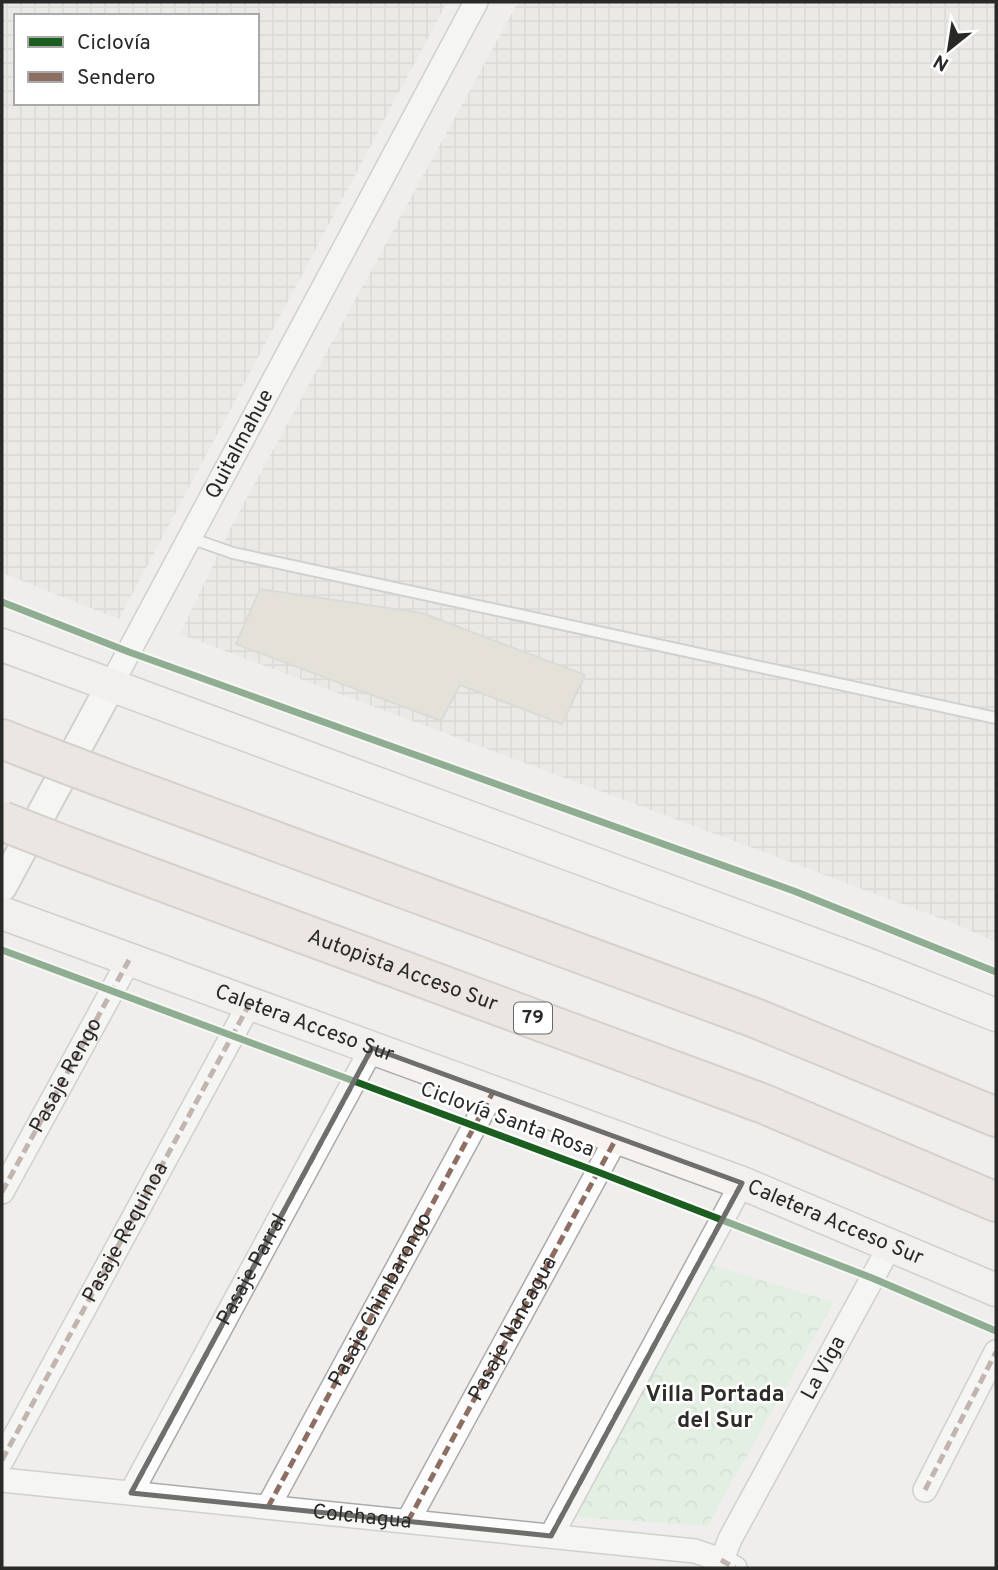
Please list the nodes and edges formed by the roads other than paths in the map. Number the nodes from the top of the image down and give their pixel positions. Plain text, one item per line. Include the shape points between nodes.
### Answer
1 (476, 2) edge
2 (190, 538) junction
3 (2, 645) edge
4 (111, 685) junction
5 (996, 718) edge
6 (16, 745) edge
7 (2, 821) edge
8 (2, 887) edge
9 (2, 913) edge
10 (130, 960) junction
11 (250, 1003) junction
12 (996, 1015) edge
13 (372, 1048) junction
14 (493, 1092) junction
15 (996, 1116) edge
16 (617, 1137) junction
17 (742, 1183) junction
18 (2, 1192) edge
19 (996, 1202) edge
20 (891, 1244) junction
21 (996, 1290) edge
22 (996, 1352) edge
23 (2, 1460) edge
24 (2, 1479) edge
25 (925, 1490) dead end
26 (131, 1493) junction
27 (268, 1507) junction
28 (408, 1521) junction
29 (551, 1536) junction
30 (725, 1565) edge

1 - 2 street, Quitalmahue
2 - 4 street, Quitalmahue
2 - 5 lane via 246,555
3 - 4 main road
4 - 8 street, Quitalmahue
4 - 12 main road
6 - 15 highway, bridge via 755,1018
7 - 19 highway, Autopista Acceso Sur / 79, bridge via 764,1104
9 - 10 main road, Caletera Acceso Sur
10 - 11 main road, Caletera Acceso Sur
10 - 18 street, Pasaje Rengo
11 - 13 main road, Caletera Acceso Sur
11 - 23 street, Pasaje Requinoa
13 - 14 main road, Caletera Acceso Sur
13 - 26 street, Pasaje Parral
14 - 16 main road, Caletera Acceso Sur
14 - 27 street, Pasaje Chimbarongo
16 - 17 main road, Caletera Acceso Sur
16 - 28 street, Pasaje Nancagua
17 - 20 main road, Caletera Acceso Sur
17 - 29 street
20 - 21 main road, Caletera Acceso Sur
20 - 30 street, La Viga via 736,1528
22 - 25 street
24 - 26 street, Colchagua
26 - 27 street, Colchagua
27 - 28 street, Colchagua
28 - 29 street, Colchagua
29 - 30 street, Colchagua via 695,1551

